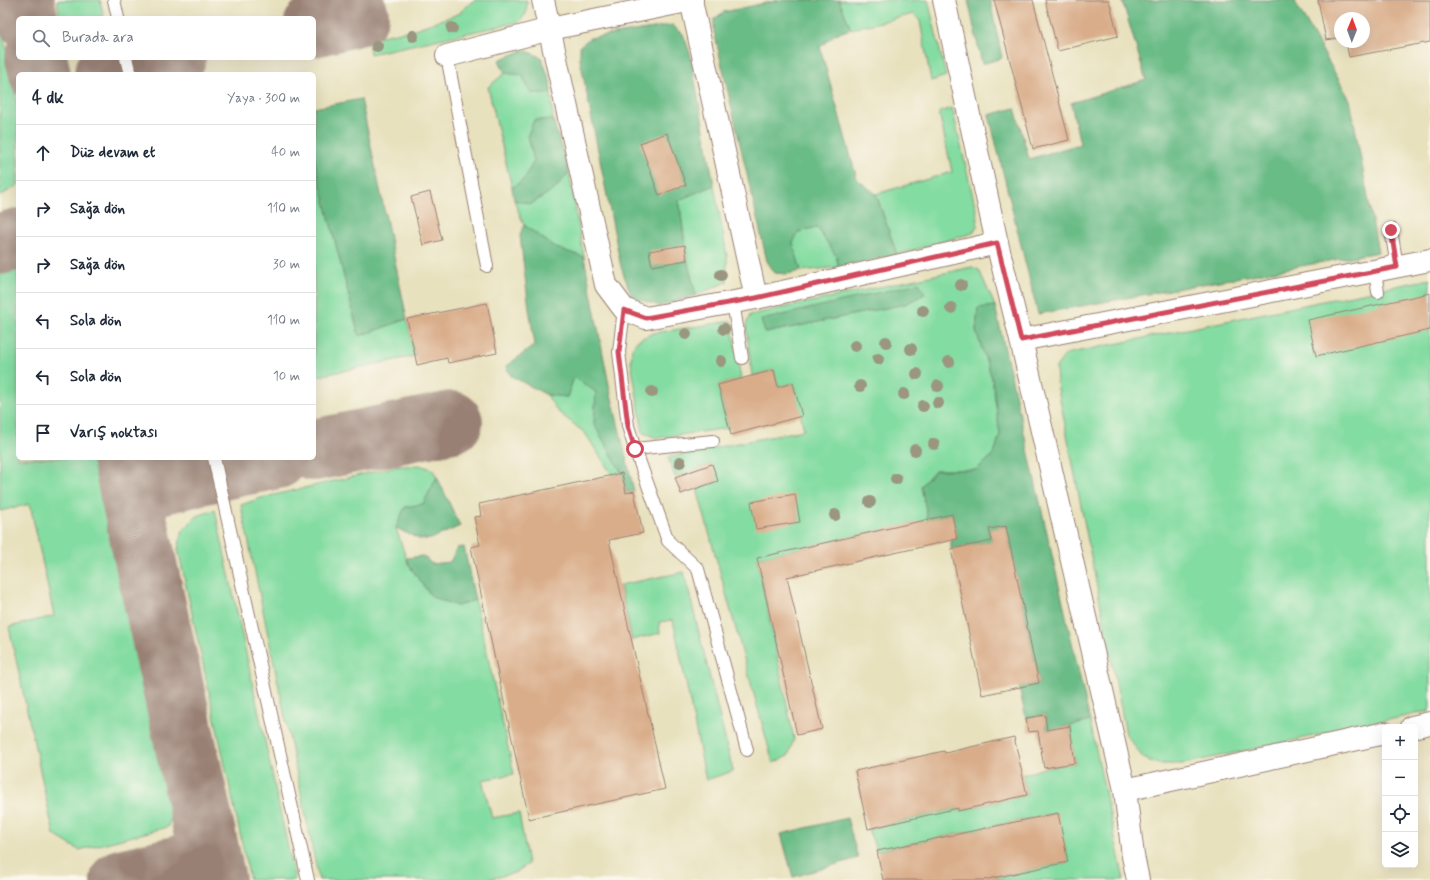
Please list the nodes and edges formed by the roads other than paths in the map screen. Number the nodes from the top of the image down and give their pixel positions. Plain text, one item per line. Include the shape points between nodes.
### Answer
1 (114, 0) edge
2 (543, 0) edge
3 (692, 0) edge
4 (944, 0) edge
5 (118, 16) edge
6 (550, 30) junction
7 (446, 56) joint
8 (126, 60) edge
9 (130, 72) edge
10 (1391, 230) dead end
11 (997, 243) junction
12 (1430, 260) edge
13 (487, 266) dead end
14 (1397, 267) junction
15 (756, 298) junction
16 (732, 302) junction
17 (624, 310) junction
18 (1021, 340) junction
19 (742, 358) dead end
20 (713, 441) dead end
21 (635, 449) junction
22 (214, 460) edge
23 (1430, 723) edge
24 (1418, 726) edge
25 (1382, 734) edge
26 (747, 750) dead end
27 (1125, 790) junction
28 (308, 880) edge
29 (1138, 880) edge

1 - 5 lane
2 - 6 street
3 - 6 street
3 - 15 street
4 - 11 street
6 - 7 street
6 - 17 street via 606,285
7 - 13 lane
8 - 9 lane
10 - 14 lane
11 - 15 street
11 - 18 street
12 - 14 street
14 - 18 street via 1376,282
15 - 16 street
16 - 17 street via 646,318
16 - 19 lane
17 - 21 lane via 619,352 628,426
18 - 27 street
20 - 21 lane
21 - 26 lane via 668,541 698,569
22 - 28 lane
23 - 24 street
25 - 27 street
27 - 29 street

